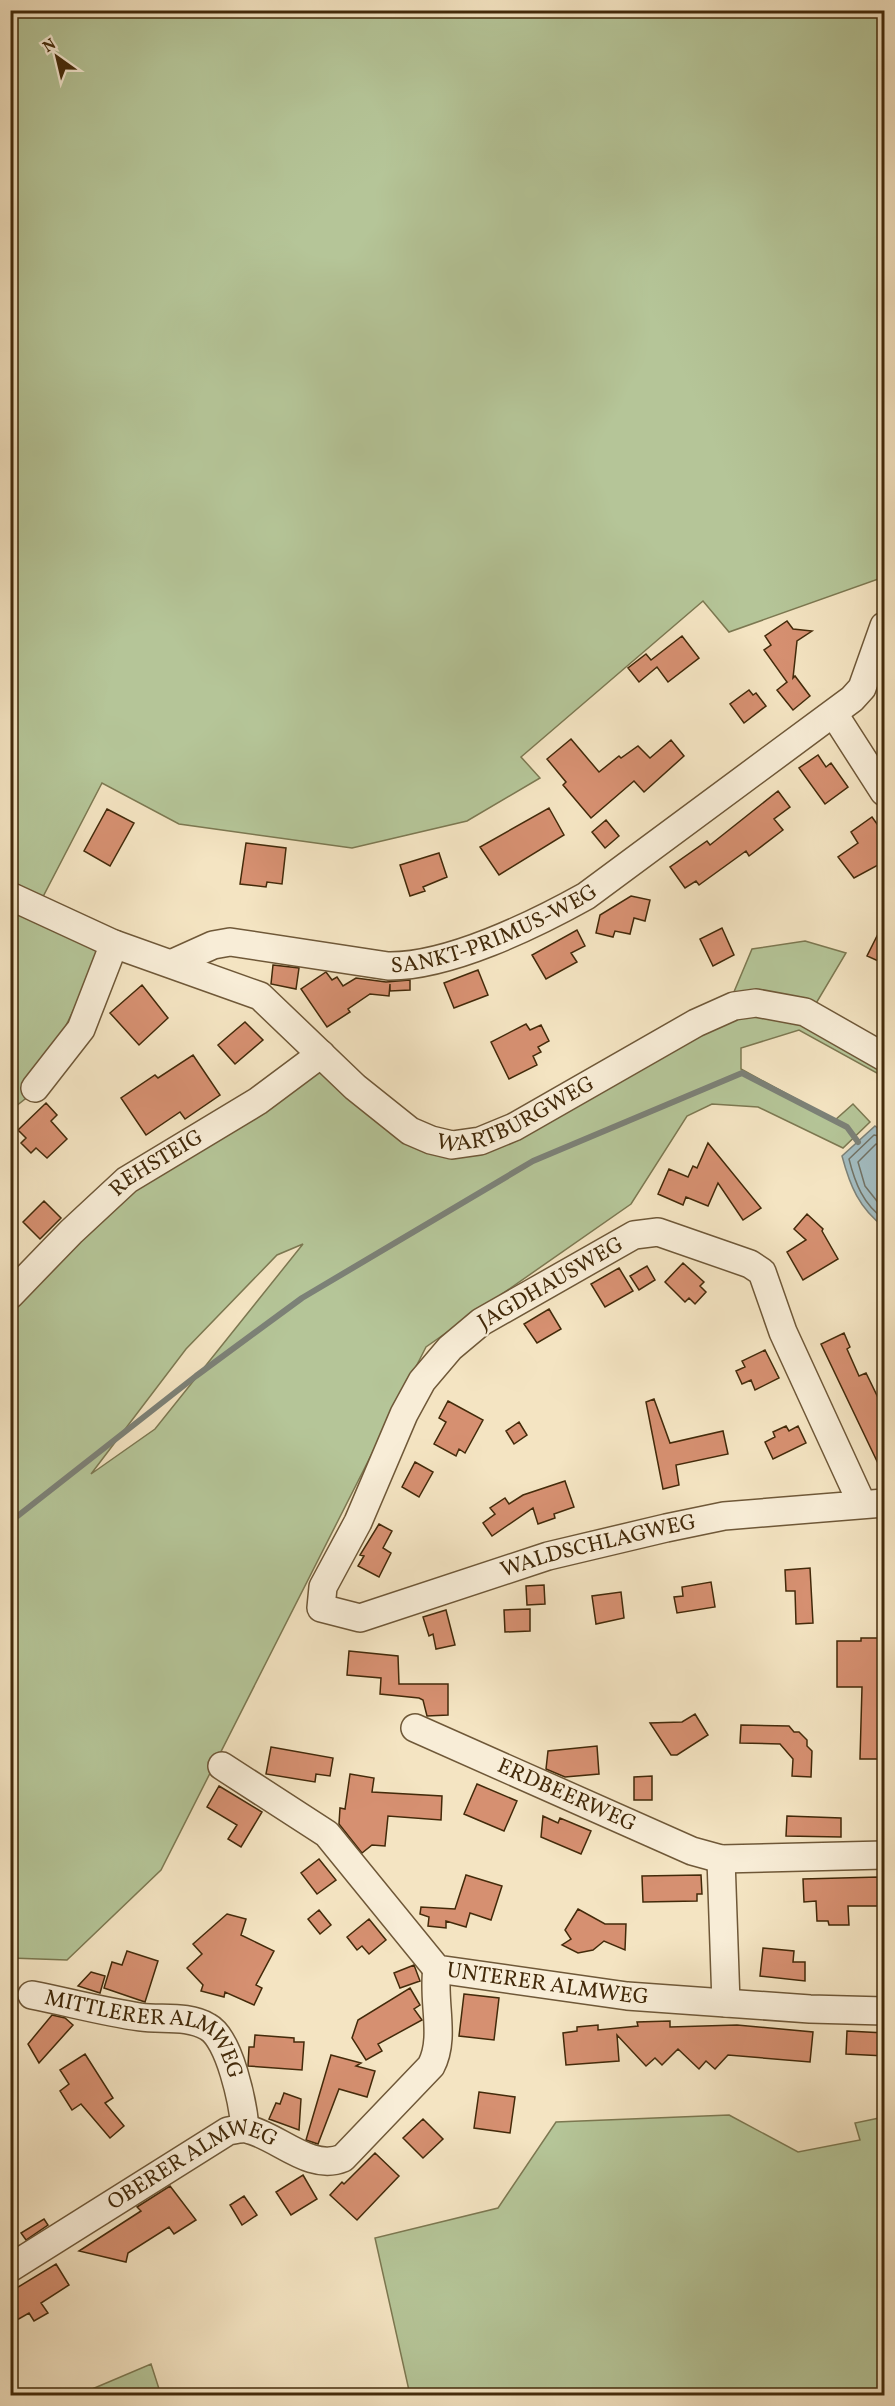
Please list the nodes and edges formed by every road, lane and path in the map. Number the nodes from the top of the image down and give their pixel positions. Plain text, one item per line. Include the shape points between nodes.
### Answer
1 (885, 626) edge
2 (876, 668) edge
3 (834, 714) junction
4 (885, 792) edge
5 (10, 896) edge
6 (114, 944) junction
7 (172, 963) junction
8 (321, 1054) junction
9 (885, 1057) edge
10 (35, 1088) dead end
11 (10, 1294) edge
12 (873, 1503) edge
13 (321, 1608) joint
14 (415, 1728) dead end
15 (222, 1766) dead end
16 (885, 1855) edge
17 (721, 1859) junction
18 (437, 1969) junction
19 (32, 1995) dead end
20 (726, 2003) junction
21 (885, 2011) edge
22 (245, 2128) junction
23 (10, 2268) edge

1 - 2 street, SANKT-PRIMUS-WEG
2 - 3 street, SANKT-PRIMUS-WEG via 862,688
3 - 4 street
3 - 7 street, SANKT-PRIMUS-WEG via 586,896 505,936 407,966 230,942
5 - 6 street
6 - 7 street
6 - 10 street via 81,1029
7 - 8 street, WARTBURGWEG via 260,996
8 - 9 street, WARTBURGWEG via 355,1088 410,1131 452,1145 480,1141 514,1127 696,1023 734,1006 756,1004 805,1012
8 - 11 street, REHSTEIG via 258,1101 127,1180
12 - 13 street, WALDSCHLAGWEG via 724,1516 666,1528 548,1556 360,1618
12 - 13 street, JAGDHAUSWEG via 783,1332 762,1272 750,1264 658,1232 634,1235 481,1322 450,1348 422,1381 358,1522 323,1587
14 - 17 street, ERDBEERWEG via 692,1851
15 - 18 street, UNTERER ALMWEG via 327,1834
16 - 17 street, ERDBEERWEG
17 - 20 street
18 - 20 street, UNTERER ALMWEG via 627,1996
18 - 22 street, OBERER ALMWEG via 436,2057 343,2158 332,2163 318,2161
19 - 22 street, MITTLERER ALMWEG via 140,2018 192,2021 210,2027 232,2069
20 - 21 street, UNTERER ALMWEG
22 - 23 street, OBERER ALMWEG via 228,2131

